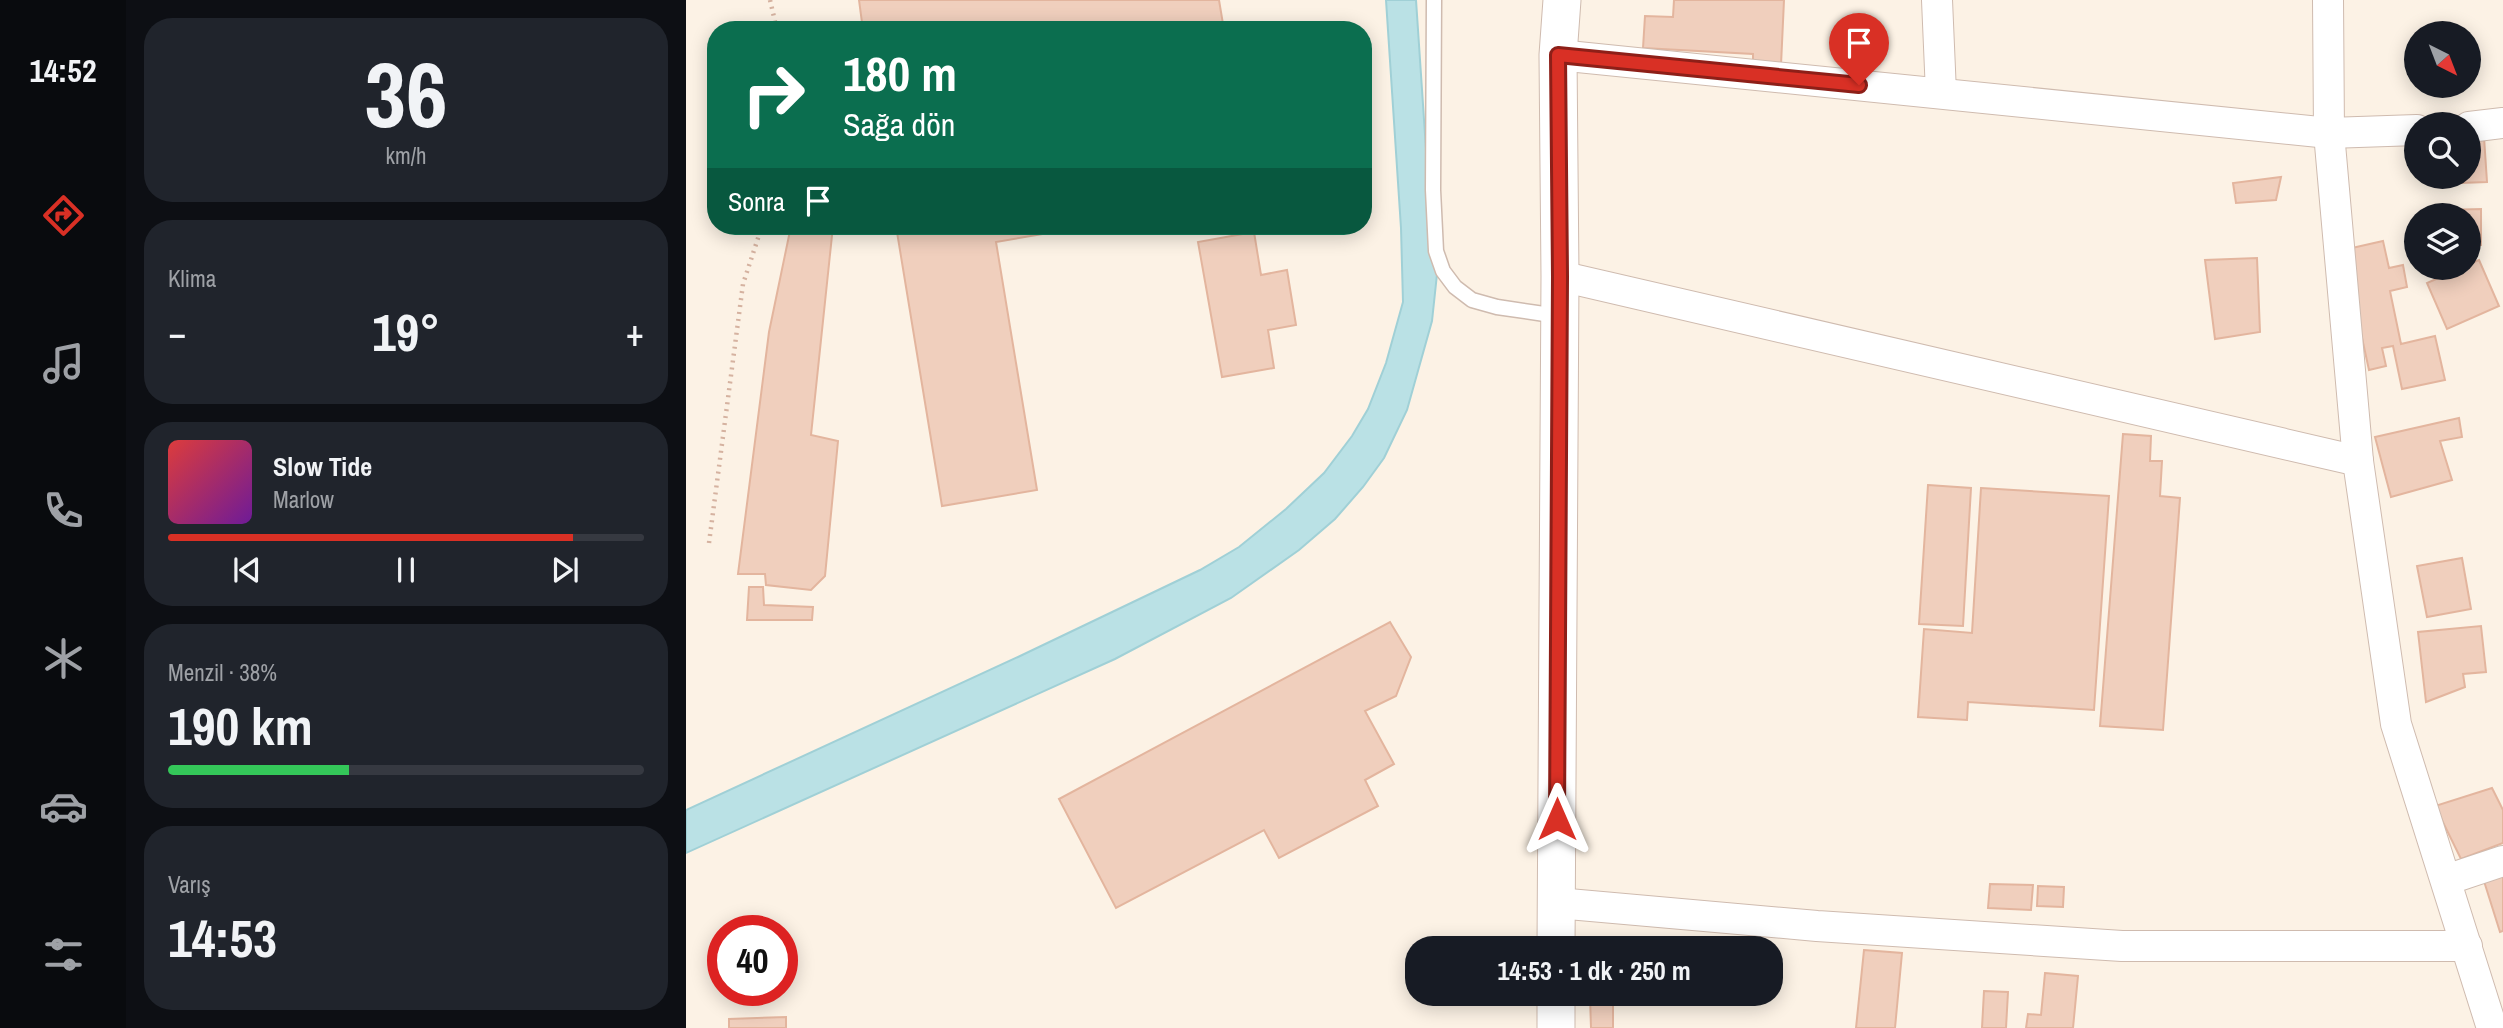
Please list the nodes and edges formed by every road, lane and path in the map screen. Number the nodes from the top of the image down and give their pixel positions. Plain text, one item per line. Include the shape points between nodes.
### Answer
1 (770, 0) edge
2 (1434, 0) edge
3 (1562, 0) edge
4 (1937, 0) edge
5 (2328, 0) edge
6 (775, 21) edge
7 (1558, 55) junction
8 (1941, 93) junction
9 (2503, 122) edge
10 (2481, 125) edge
11 (2404, 130) edge
12 (2329, 133) junction
13 (759, 235) edge
14 (1560, 276) junction
15 (1560, 316) junction
16 (2358, 461) junction
17 (709, 543) dead end
18 (2503, 861) edge
19 (2446, 880) junction
20 (1557, 903) junction
21 (1556, 936) edge
22 (2467, 946) junction
23 (1556, 1006) edge
24 (1556, 1028) edge
25 (2492, 1028) edge

1 - 6 path
2 - 15 lane via 1433,190 1436,251 1443,271 1472,300
3 - 7 street
4 - 8 street
5 - 12 street
7 - 8 street
7 - 14 street
8 - 12 street
9 - 10 street
11 - 12 street
12 - 16 street
13 - 17 path via 743,284
14 - 15 street
14 - 16 street
15 - 20 street
16 - 19 street via 2396,724
18 - 19 street
19 - 22 street
20 - 21 street
20 - 22 street via 2122,946
22 - 25 street
23 - 24 street

